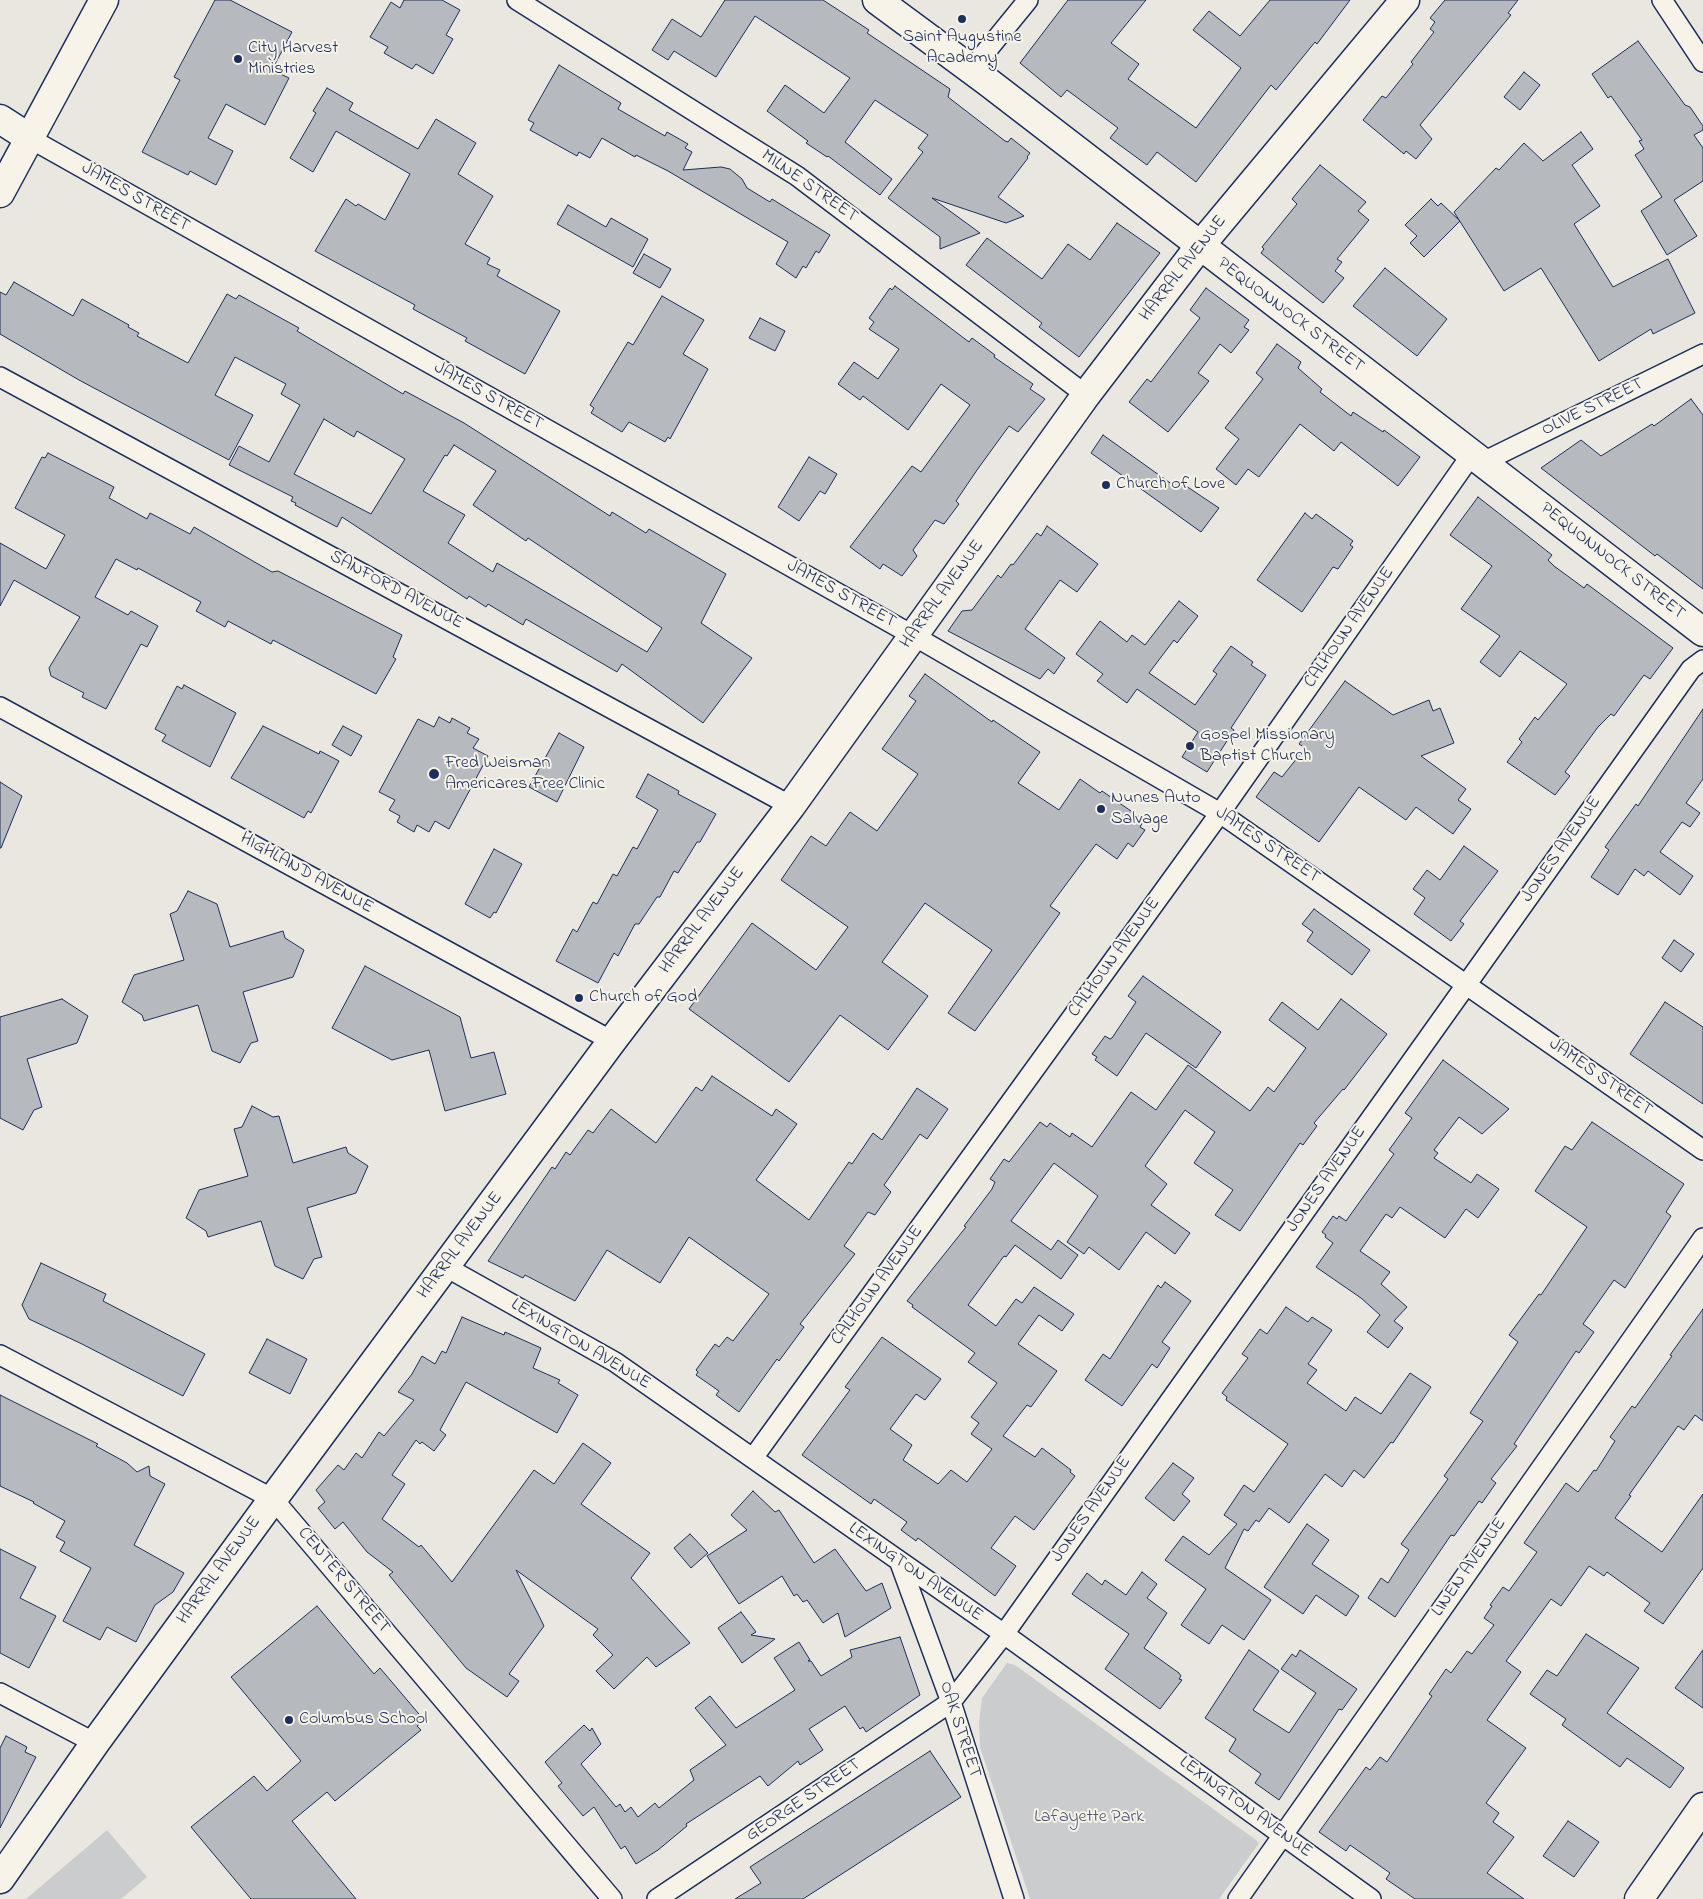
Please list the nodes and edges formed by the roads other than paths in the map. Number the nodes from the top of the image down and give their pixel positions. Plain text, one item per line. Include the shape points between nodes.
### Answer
1 (104, 0) edge
2 (517, 0) edge
3 (877, 0) edge
4 (1028, 0) edge
5 (1405, 0) edge
6 (1662, 0) edge
7 (1703, 62) edge
8 (971, 70) junction
9 (0, 119) edge
10 (31, 138) junction
11 (0, 193) edge
12 (1199, 247) junction
13 (1703, 354) edge
14 (0, 377) edge
15 (1086, 395) junction
16 (1477, 458) junction
17 (1703, 632) edge
18 (914, 636) junction
19 (1703, 660) edge
20 (0, 707) edge
21 (791, 806) junction
22 (1220, 813) junction
23 (1467, 984) junction
24 (612, 1041) junction
25 (1703, 1150) edge
26 (1703, 1238) edge
27 (446, 1267) junction
28 (0, 1355) edge
29 (753, 1458) junction
30 (273, 1499) junction
31 (900, 1563) junction
32 (1004, 1634) junction
33 (0, 1693) edge
34 (951, 1702) junction
35 (95, 1743) junction
36 (1703, 1807) edge
37 (1282, 1835) junction
38 (0, 1879) edge
39 (612, 1899) edge
40 (657, 1899) edge
41 (1014, 1899) edge
42 (1238, 1899) edge
43 (1371, 1899) edge
44 (1639, 1899) edge

1 - 10 street
2 - 15 street, MILNE STREET via 797,176
3 - 8 street, PEQUONNOCK STREET
4 - 8 street
5 - 12 street, HARRAL AVENUE
6 - 7 street
8 - 12 street, PEQUONNOCK STREET
9 - 10 street, JAMES STREET
10 - 11 street
10 - 18 street, JAMES STREET
12 - 15 street, HARRAL AVENUE
12 - 16 street, PEQUONNOCK STREET
13 - 16 street, OLIVE STREET
14 - 21 street, SANFORD AVENUE
15 - 18 street, HARRAL AVENUE
16 - 17 street, PEQUONNOCK STREET
16 - 22 street, CALHOUN AVENUE
18 - 21 street, HARRAL AVENUE
18 - 22 street, JAMES STREET
19 - 23 street, JONES AVENUE via 1691,668
20 - 24 street, HIGHLAND AVENUE
21 - 24 street, HARRAL AVENUE
22 - 23 street, JAMES STREET
22 - 29 street, CALHOUN AVENUE
23 - 25 street, JAMES STREET
23 - 32 street, JONES AVENUE
24 - 27 street, HARRAL AVENUE
26 - 37 street, LINEN AVENUE
27 - 29 street, LEXINGTON AVENUE via 614,1362
27 - 30 street, HARRAL AVENUE
28 - 30 street, CENTER STREET
29 - 31 street, LEXINGTON AVENUE
30 - 35 street, HARRAL AVENUE
30 - 39 street, CENTER STREET
31 - 32 street, LEXINGTON AVENUE
31 - 34 street, OAK STREET
32 - 34 street, JONES AVENUE
32 - 37 street, LEXINGTON AVENUE
33 - 35 street
34 - 40 street, GEORGE STREET
34 - 41 street, OAK STREET
35 - 38 street, HARRAL AVENUE
36 - 44 street
37 - 42 street, LINEN AVENUE
37 - 43 street, LEXINGTON AVENUE

